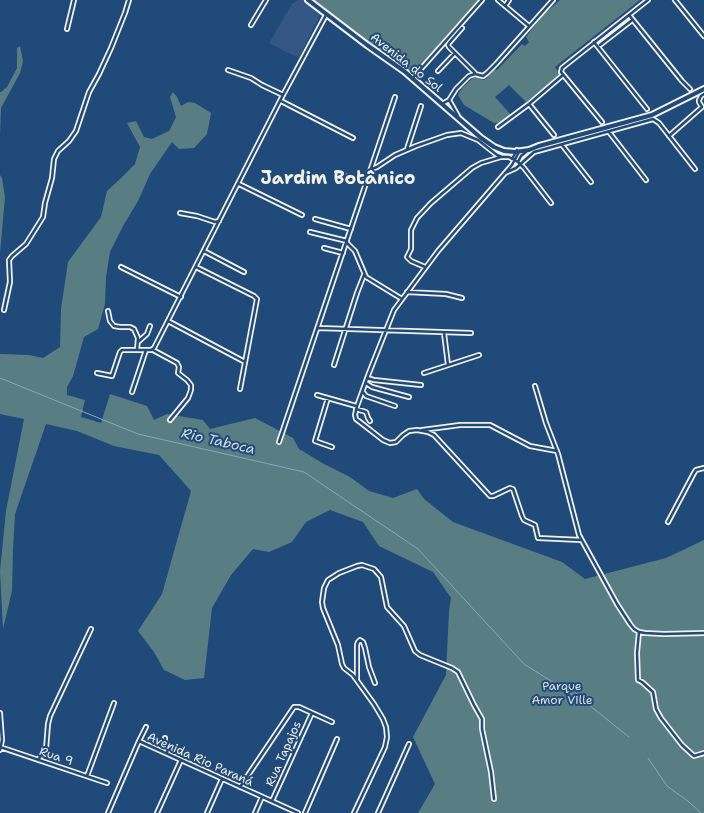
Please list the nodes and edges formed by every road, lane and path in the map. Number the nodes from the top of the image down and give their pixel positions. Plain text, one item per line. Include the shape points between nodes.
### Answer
1 (74, 0) edge
2 (129, 0) edge
3 (266, 0) edge
4 (308, 0) edge
5 (482, 0) edge
6 (498, 0) edge
7 (510, 0) edge
8 (553, 0) edge
9 (648, 0) edge
10 (675, 0) edge
11 (505, 6) junction
12 (326, 14) junction
13 (629, 15) junction
14 (631, 21) dead end
15 (251, 25) dead end
16 (530, 27) junction
17 (462, 28) dead end
18 (611, 28) junction
19 (67, 29) dead end
20 (616, 33) junction
21 (704, 36) edge
22 (594, 42) junction
23 (600, 45) dead end
24 (455, 53) junction
25 (228, 70) dead end
26 (438, 71) dead end
27 (477, 74) junction
28 (563, 75) junction
29 (412, 78) junction
30 (690, 89) dead end
31 (704, 89) edge
32 (704, 94) edge
33 (283, 95) junction
34 (395, 97) dead end
35 (449, 100) junction
36 (280, 101) junction
37 (442, 104) junction
38 (529, 104) junction
39 (421, 106) dead end
40 (703, 108) edge
41 (647, 109) dead end
42 (459, 119) junction
43 (602, 122) dead end
44 (498, 127) dead end
45 (608, 131) junction
46 (554, 135) dead end
47 (669, 136) junction
48 (353, 138) dead end
49 (562, 145) junction
50 (539, 146) junction
51 (407, 150) junction
52 (529, 150) junction
53 (518, 151) junction
54 (502, 157) junction
55 (520, 157) junction
56 (516, 161) junction
57 (512, 164) junction
58 (372, 169) junction
59 (515, 169) junction
60 (695, 169) dead end
61 (505, 173) junction
62 (336, 174) dead end
63 (646, 180) dead end
64 (367, 182) junction
65 (591, 182) dead end
66 (238, 184) junction
67 (551, 203) dead end
68 (180, 213) dead end
69 (302, 216) dead end
70 (315, 219) dead end
71 (219, 221) junction
72 (351, 229) junction
73 (310, 232) dead end
74 (347, 242) junction
75 (324, 248) dead end
76 (204, 251) junction
77 (343, 253) junction
78 (121, 267) dead end
79 (196, 267) junction
80 (425, 267) junction
81 (244, 272) dead end
82 (364, 275) junction
83 (407, 292) junction
84 (181, 297) junction
85 (462, 298) dead end
86 (402, 299) junction
87 (4, 310) dead end
88 (108, 311) dead end
89 (168, 321) junction
90 (150, 326) dead end
91 (318, 328) junction
92 (346, 329) junction
93 (386, 330) junction
94 (444, 333) junction
95 (471, 333) dead end
96 (138, 342) junction
97 (137, 350) junction
98 (146, 350) junction
99 (153, 350) junction
100 (479, 355) dead end
101 (245, 362) junction
102 (448, 365) junction
103 (334, 366) dead end
104 (97, 373) dead end
105 (424, 373) dead end
106 (367, 378) junction
107 (365, 383) junction
108 (421, 385) dead end
109 (535, 386) dead end
110 (240, 389) dead end
111 (362, 391) junction
112 (132, 392) dead end
113 (317, 396) dead end
114 (409, 397) dead end
115 (328, 398) junction
116 (395, 406) dead end
117 (356, 408) junction
118 (170, 420) dead end
119 (370, 421) dead end
120 (422, 430) junction
121 (279, 442) dead end
122 (332, 447) dead end
123 (557, 451) junction
124 (704, 468) edge
125 (668, 522) dead end
126 (581, 540) junction
127 (91, 629) dead end
128 (639, 632) junction
129 (704, 633) edge
130 (357, 681) junction
131 (375, 683) dead end
132 (114, 703) dead end
133 (0, 713) edge
134 (312, 713) junction
135 (332, 722) dead end
136 (146, 727) dead end
137 (165, 738) dead end
138 (337, 740) dead end
139 (140, 741) junction
140 (408, 744) dead end
141 (0, 748) edge
142 (704, 753) edge
143 (167, 754) junction
144 (38, 760) junction
145 (181, 760) junction
146 (87, 776) junction
147 (222, 779) junction
148 (108, 783) dead end
149 (240, 787) junction
150 (262, 797) junction
151 (494, 799) dead end
152 (272, 802) junction
153 (108, 813) edge
154 (157, 813) edge
155 (207, 813) edge
156 (255, 813) edge
157 (298, 813) edge
158 (305, 813) edge
159 (354, 813) edge
160 (378, 813) edge

1 - 19 street
2 - 87 street via 111,48 89,92 76,131 54,159 43,217 26,244 9,260 10,282
3 - 15 street
4 - 12 street, Avenida do Sol
5 - 29 street
6 - 11 street
7 - 11 street
8 - 16 street
9 - 13 street
10 - 21 street
11 - 16 street
12 - 29 street, Avenida do Sol
12 - 33 street
13 - 18 street
13 - 30 street
14 - 20 street
16 - 27 street via 484,75
17 - 24 street via 449,43 449,48
18 - 20 street
18 - 22 street
20 - 23 street
22 - 28 street via 562,68
22 - 41 street
24 - 26 street
24 - 27 street
25 - 33 street
27 - 35 street via 469,76
28 - 38 street
28 - 43 street
29 - 37 street, Avenida do Sol
31 - 50 street, Avenida do Sol via 652,115
32 - 40 street via 699,100
33 - 36 street
34 - 58 street
35 - 37 street
35 - 42 street
36 - 48 street
36 - 66 street
37 - 42 street, Avenida do Sol
38 - 44 street
38 - 46 street
39 - 51 street
40 - 47 street
42 - 53 street, Avenida do Sol via 490,145
45 - 47 street via 654,119
45 - 49 street
45 - 63 street
47 - 60 street
49 - 56 street via 534,152
49 - 65 street
50 - 52 street, Avenida do Sol
50 - 53 street, Avenida do Sol
51 - 54 street via 458,132 475,138
51 - 58 street
52 - 53 street, Avenida do Sol
52 - 55 street
53 - 55 street
53 - 56 street
54 - 56 street
54 - 80 street via 481,162 472,168 417,218 407,258
55 - 56 street
56 - 57 street
56 - 59 street
56 - 67 street
57 - 59 street
57 - 61 street
58 - 64 street
59 - 61 street
61 - 80 street
62 - 64 street
64 - 72 street
66 - 69 street
66 - 71 street
68 - 71 street
70 - 72 street
71 - 76 street
72 - 74 street
73 - 74 street
74 - 77 street
74 - 82 street via 355,251
75 - 77 street
76 - 79 street
76 - 81 street
77 - 91 street
78 - 84 street
79 - 84 street
79 - 101 street via 256,298
80 - 83 street
82 - 86 street
82 - 92 street
83 - 85 street
83 - 86 street
84 - 89 street
86 - 93 street
88 - 96 street via 114,326 134,329
89 - 99 street
89 - 101 street
90 - 96 street
91 - 92 street
91 - 121 street
92 - 93 street
92 - 103 street
93 - 94 street
93 - 106 street
94 - 95 street
94 - 102 street
96 - 97 street
97 - 98 street
97 - 104 street via 120,351 111,377
98 - 99 street
98 - 112 street
99 - 118 street via 177,363 178,373 191,385 189,396
100 - 102 street
101 - 110 street
102 - 105 street
106 - 107 street
106 - 108 street
107 - 111 street
107 - 114 street
109 - 123 street
111 - 116 street via 366,396
111 - 117 street
113 - 115 street
115 - 117 street
115 - 122 street via 315,440
117 - 119 street via 367,413
117 - 120 street via 358,420 390,443 409,431
120 - 123 street via 490,425 530,446
120 - 126 street via 434,435 491,497 513,489 524,520 535,525 538,538
123 - 126 street
124 - 125 street via 696,470
126 - 128 street via 617,604
127 - 144 street via 50,716 46,749
128 - 129 street
128 - 142 street via 638,680 653,692 656,709 682,745 694,756
130 - 131 street via 357,645 360,640
130 - 151 street via 342,664 322,602 326,584 333,576 364,565 374,568 381,577 387,608 404,626 415,651 452,668 459,675 482,718
130 - 159 street via 385,723 387,737
132 - 146 street
133 - 141 street
134 - 135 street
134 - 149 street via 296,706 293,708
134 - 152 street, Rua Tapajos
136 - 139 street
137 - 143 street
138 - 158 street
139 - 143 street, Avenida Rio Paraná
139 - 153 street, Avenida Rio Paraná
140 - 160 street
141 - 144 street, Rua 9
143 - 145 street, Avenida Rio Paraná
144 - 146 street, Rua 9
145 - 147 street, Avenida Rio Paraná
145 - 154 street
146 - 148 street, Rua 9
147 - 149 street, Avenida Rio Paraná
147 - 155 street
149 - 150 street, Avenida Rio Paraná
150 - 152 street, Avenida Rio Paraná
150 - 156 street
152 - 157 street, Avenida Rio Paraná

